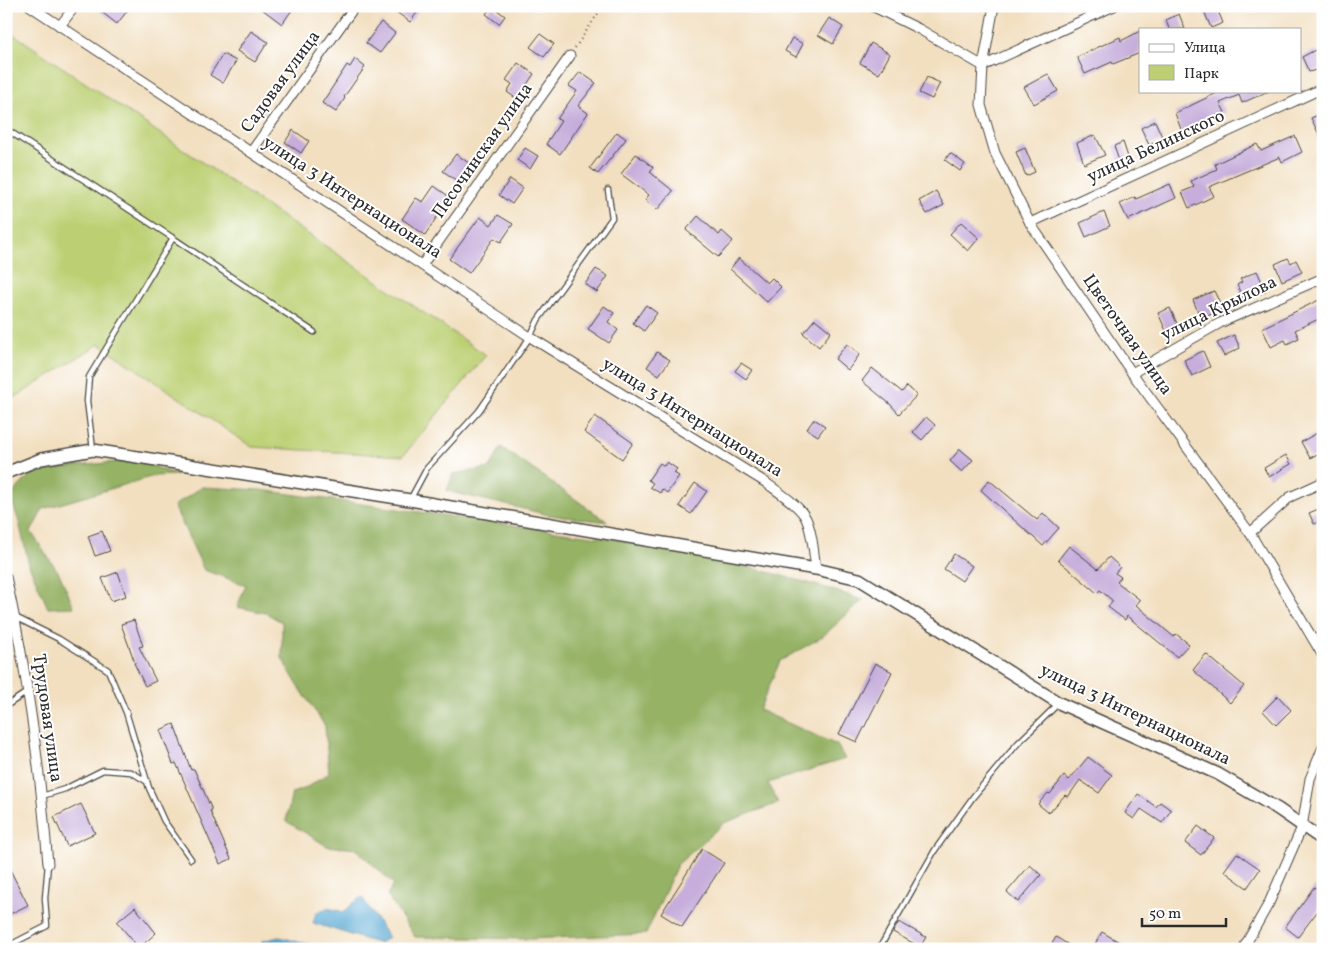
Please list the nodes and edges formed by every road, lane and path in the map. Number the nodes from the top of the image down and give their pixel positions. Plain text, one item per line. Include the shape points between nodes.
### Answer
1 (30, 6) edge
2 (75, 6) edge
3 (355, 6) edge
4 (603, 6) edge
5 (872, 6) edge
6 (994, 6) edge
7 (1114, 6) edge
8 (60, 26) junction
9 (570, 56) joint
10 (983, 66) junction
11 (1323, 88) edge
12 (6, 129) edge
13 (251, 152) junction
14 (608, 190) dead end
15 (1030, 223) junction
16 (173, 238) junction
17 (422, 265) junction
18 (1323, 278) edge
19 (314, 332) dead end
20 (530, 336) junction
21 (1132, 372) junction
22 (93, 450) junction
23 (6, 473) edge
24 (1323, 482) edge
25 (410, 500) junction
26 (1250, 533) junction
27 (816, 569) junction
28 (6, 577) edge
29 (15, 617) junction
30 (1323, 656) edge
31 (27, 692) junction
32 (1059, 703) junction
33 (6, 706) edge
34 (1323, 747) edge
35 (146, 781) junction
36 (42, 796) junction
37 (1302, 827) junction
38 (1323, 840) edge
39 (191, 859) dead end
40 (48, 864) joint
41 (6, 947) edge
42 (879, 949) edge
43 (1243, 949) edge

1 - 8 street, улица 3 Интернационала
2 - 8 street
3 - 13 street, Садовая улица
4 - 9 path
5 - 10 street
6 - 10 street, Цветочная улица
7 - 10 street
8 - 13 street, улица 3 Интернационала
9 - 17 street, Песочинская улица
10 - 15 street, Цветочная улица via 981,105 995,153
11 - 15 street, улица Белинского
12 - 16 lane
13 - 17 street, улица 3 Интернационала
14 - 20 lane via 612,218 538,320
15 - 21 street, Цветочная улица
16 - 19 lane
16 - 22 lane via 89,377 87,401
17 - 20 street, улица 3 Интернационала
18 - 21 street, улица Крылова via 1220,323
20 - 25 lane via 479,411 427,468
20 - 27 street, улица 3 Интернационала via 765,482 788,500 804,516 813,542
21 - 26 street, Цветочная улица
22 - 23 street via 41,459
22 - 25 street
24 - 26 street via 1290,497
25 - 27 street
26 - 30 street, Цветочная улица
27 - 32 street, улица 3 Интернационала via 859,580
28 - 29 street, Трудовая улица
29 - 31 street, Трудовая улица
29 - 35 lane via 59,638 108,670 126,712
31 - 33 lane
31 - 36 street, Трудовая улица
32 - 37 street, улица 3 Интернационала via 1218,774
32 - 42 lane via 1018,743 973,796 935,850
34 - 37 street via 1310,779
35 - 36 lane via 131,772 103,770 65,789
35 - 39 lane via 164,821
36 - 40 street, Трудовая улица
37 - 38 street, улица 3 Интернационала
37 - 43 street via 1269,903
40 - 41 lane via 47,926

